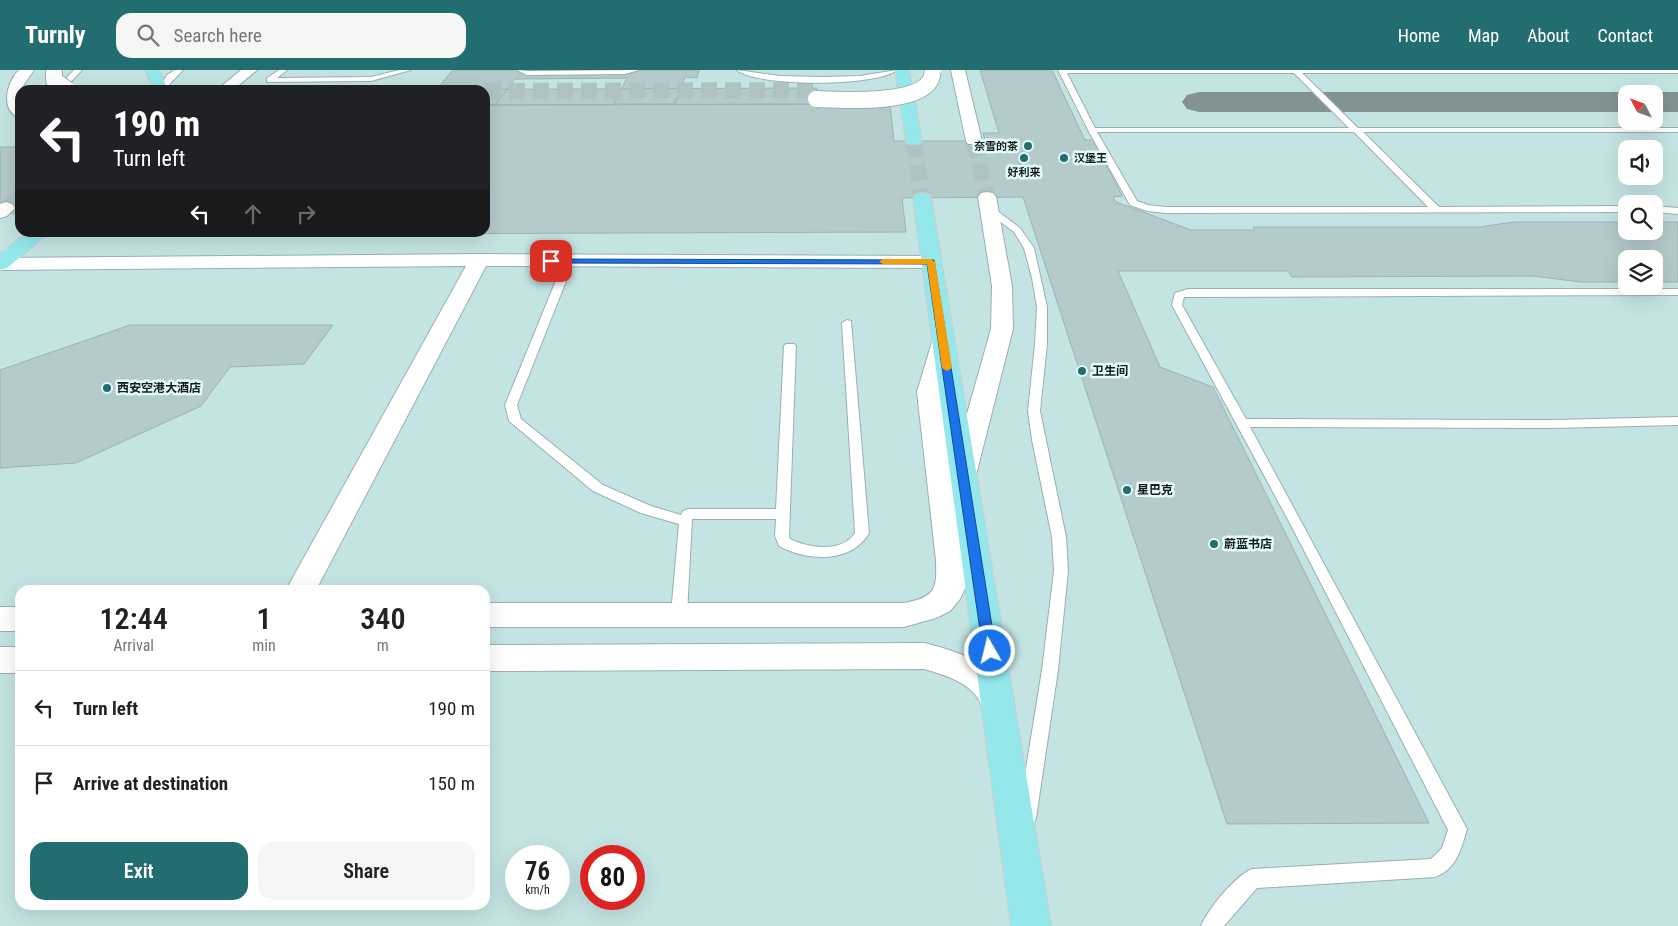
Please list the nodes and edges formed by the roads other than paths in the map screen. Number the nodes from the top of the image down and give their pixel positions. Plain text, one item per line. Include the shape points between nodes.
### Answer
1 (27, 70) edge
2 (38, 70) edge
3 (54, 70) edge
4 (78, 70) edge
5 (152, 70) edge
6 (179, 70) edge
7 (250, 70) edge
8 (283, 70) edge
9 (407, 70) edge
10 (520, 70) edge
11 (635, 70) edge
12 (741, 70) edge
13 (893, 70) edge
14 (902, 70) edge
15 (958, 70) edge
16 (1062, 70) edge
17 (934, 71) edge
18 (1295, 71) edge
19 (1678, 71) edge
20 (31, 85) edge
21 (61, 85) edge
22 (64, 85) edge
23 (159, 85) edge
24 (164, 85) edge
25 (230, 85) edge
26 (816, 94) tunnel mouth
27 (14, 122) edge
28 (1092, 130) junction
29 (1678, 130) edge
30 (1356, 131) junction
31 (914, 141) tunnel mouth
32 (974, 141) tunnel mouth
33 (922, 198) tunnel mouth
34 (988, 203) joint
35 (1436, 209) junction
36 (1618, 209) edge
37 (1663, 210) edge
38 (1678, 211) edge
39 (35, 237) edge
40 (479, 260) junction
41 (569, 261) junction
42 (931, 262) junction
43 (0, 264) edge
44 (1678, 292) edge
45 (847, 324) dead end
46 (943, 342) junction
47 (790, 346) dead end
48 (1678, 421) edge
49 (1242, 424) junction
50 (963, 475) junction
51 (688, 514) dead end
52 (782, 514) junction
53 (304, 585) edge
54 (679, 614) junction
55 (490, 615) edge
56 (0, 619) edge
57 (15, 619) edge
58 (490, 658) edge
59 (0, 660) edge
60 (15, 660) edge
61 (999, 710) junction
62 (1021, 858) junction
63 (1031, 926) edge
64 (1211, 926) edge

1 - 27 street via 11,91
2 - 20 street
3 - 21 street, bridge via 54,80
4 - 22 lane
5 - 23 highway
6 - 24 lane
7 - 25 street
8 - 9 lane via 270,80 370,79
10 - 11 lane via 526,73
12 - 13 lane via 745,74 766,78 857,79
14 - 31 highway
15 - 32 street
16 - 18 lane
16 - 28 lane
17 - 26 street, bridge via 926,87 906,95 880,99
18 - 19 lane
18 - 30 lane
28 - 30 lane
28 - 35 lane via 1132,203 1147,208
29 - 30 lane
30 - 35 lane
33 - 42 highway
34 - 50 street via 1002,286 1002,329
34 - 62 lane via 1017,230 1029,248 1037,278 1042,307 1034,411 1059,537 1061,571 1050,670
35 - 36 lane
37 - 38 lane
39 - 43 highway
40 - 41 street
40 - 43 street
40 - 53 street
41 - 42 street
41 - 54 lane via 521,378 512,414 515,421 598,488 646,510 686,521
42 - 46 highway
44 - 49 lane via 1188,292 1179,296 1177,305
45 - 52 lane via 860,540 839,550 799,550 784,542
46 - 50 highway
46 - 54 street via 929,392 952,584 941,600 925,611 904,615
47 - 52 lane
48 - 49 lane
49 - 64 lane via 1458,829 1450,854 1435,868 1252,879
50 - 61 highway
51 - 52 lane
54 - 55 street
56 - 57 street
58 - 61 street via 924,656 961,668 979,680 993,693
59 - 60 street
61 - 62 highway
62 - 63 highway

